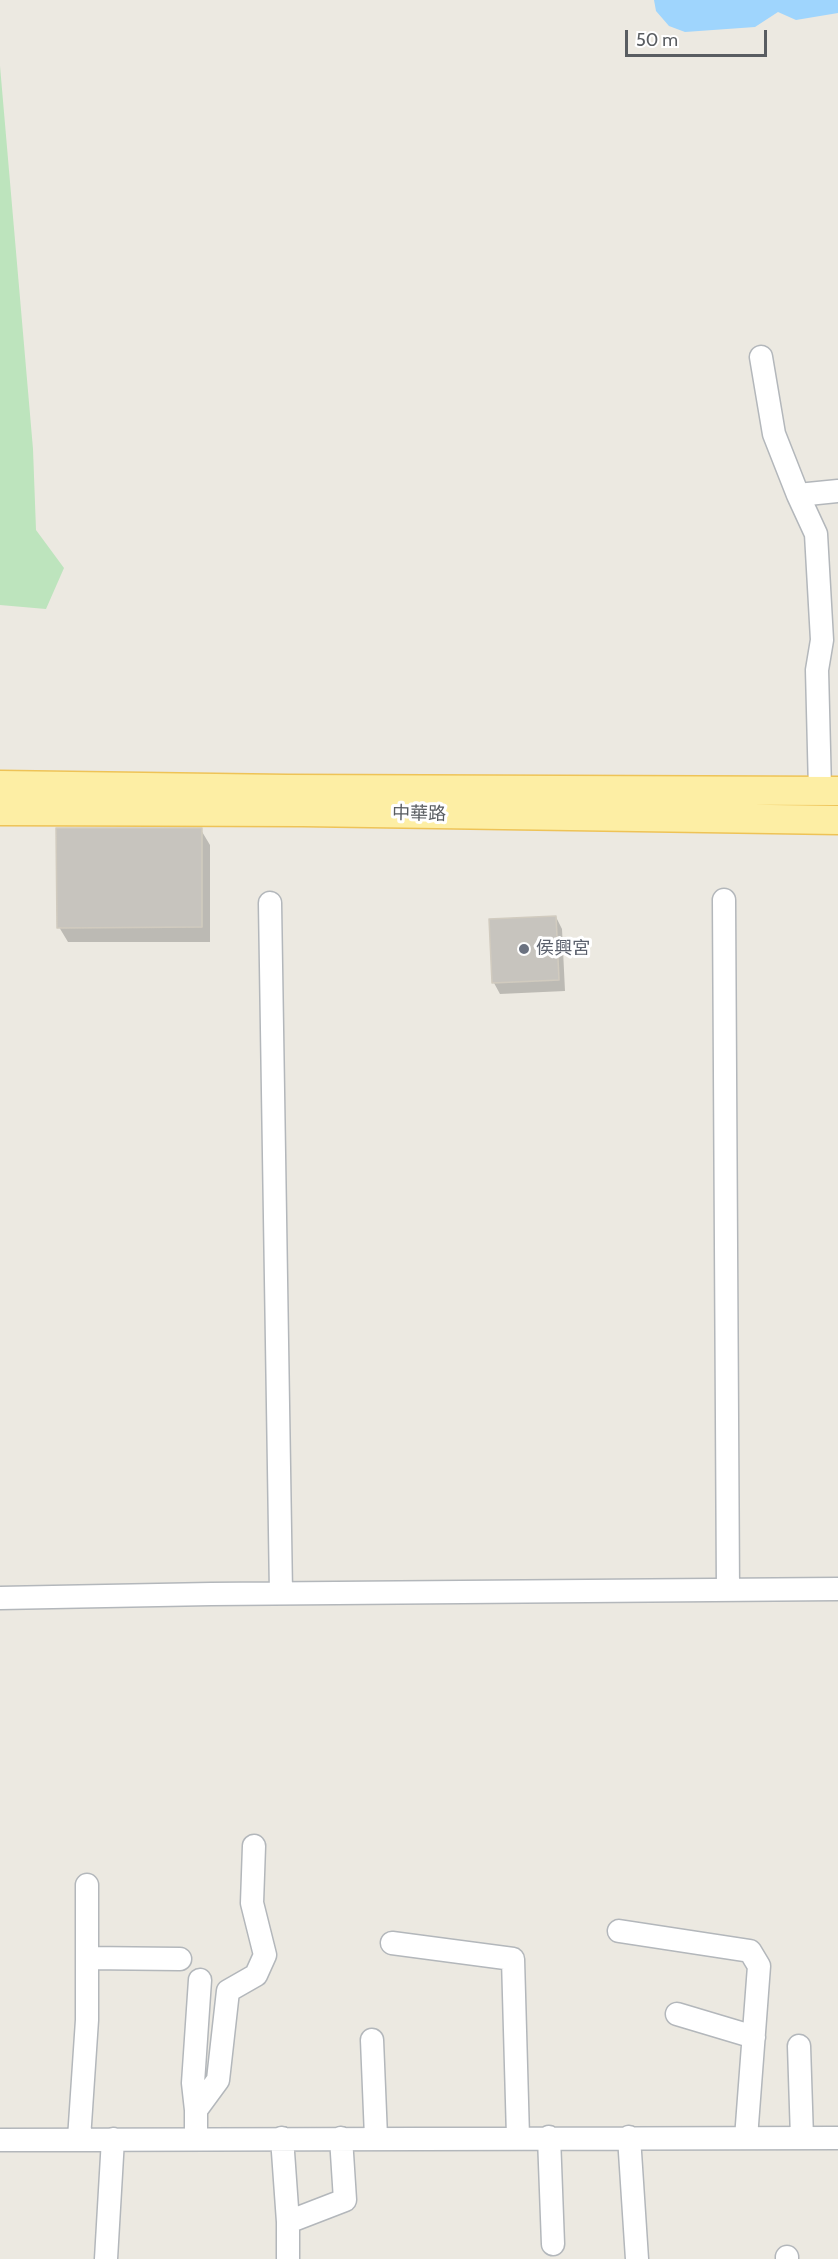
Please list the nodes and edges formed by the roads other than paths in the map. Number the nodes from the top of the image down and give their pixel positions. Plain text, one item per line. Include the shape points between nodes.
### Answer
1 (761, 357) dead end
2 (838, 491) edge
3 (798, 495) junction
4 (829, 609) edge
5 (0, 785) edge
6 (829, 790) edge
7 (0, 811) edge
8 (838, 820) edge
9 (724, 900) dead end
10 (270, 903) dead end
11 (838, 1589) edge
12 (728, 1590) junction
13 (280, 1593) junction
14 (0, 1598) edge
15 (254, 1846) dead end
16 (87, 1885) dead end
17 (619, 1930) dead end
18 (392, 1943) dead end
19 (87, 1958) junction
20 (180, 1959) dead end
21 (200, 1980) dead end
22 (676, 2014) dead end
23 (754, 2037) junction
24 (372, 2040) dead end
25 (798, 2046) dead end
26 (196, 2110) junction
27 (376, 2137) junction
28 (518, 2137) junction
29 (549, 2137) junction
30 (629, 2137) junction
31 (196, 2138) junction
32 (282, 2138) junction
33 (341, 2138) junction
34 (746, 2138) junction
35 (802, 2138) junction
36 (838, 2138) edge
37 (79, 2139) junction
38 (113, 2139) junction
39 (0, 2140) edge
40 (288, 2222) junction
41 (553, 2244) dead end
42 (106, 2259) edge
43 (288, 2259) edge
44 (638, 2259) edge

1 - 3 street via 774,434
2 - 3 street
3 - 4 street via 816,534
4 - 6 street via 817,670
5 - 6 main road, 中華路
7 - 8 main road, 中華路
9 - 12 street
10 - 13 street
11 - 12 street
12 - 13 street
13 - 14 street
15 - 26 street via 252,1903 265,1955 256,1975 228,1991 218,2080
16 - 19 street
17 - 23 street via 750,1951 759,1966
18 - 28 street via 513,1959
19 - 20 street
19 - 37 street
21 - 26 street via 193,2083
22 - 23 street
23 - 34 street
24 - 27 street
25 - 35 street
26 - 31 street
27 - 28 street
27 - 33 street
28 - 29 street
29 - 30 street
29 - 41 street
30 - 34 street
30 - 44 street
31 - 32 street
31 - 38 street
32 - 33 street
32 - 40 street
33 - 40 street via 345,2200
34 - 35 street
35 - 36 street
37 - 38 street
37 - 39 street
38 - 42 street
40 - 43 street

